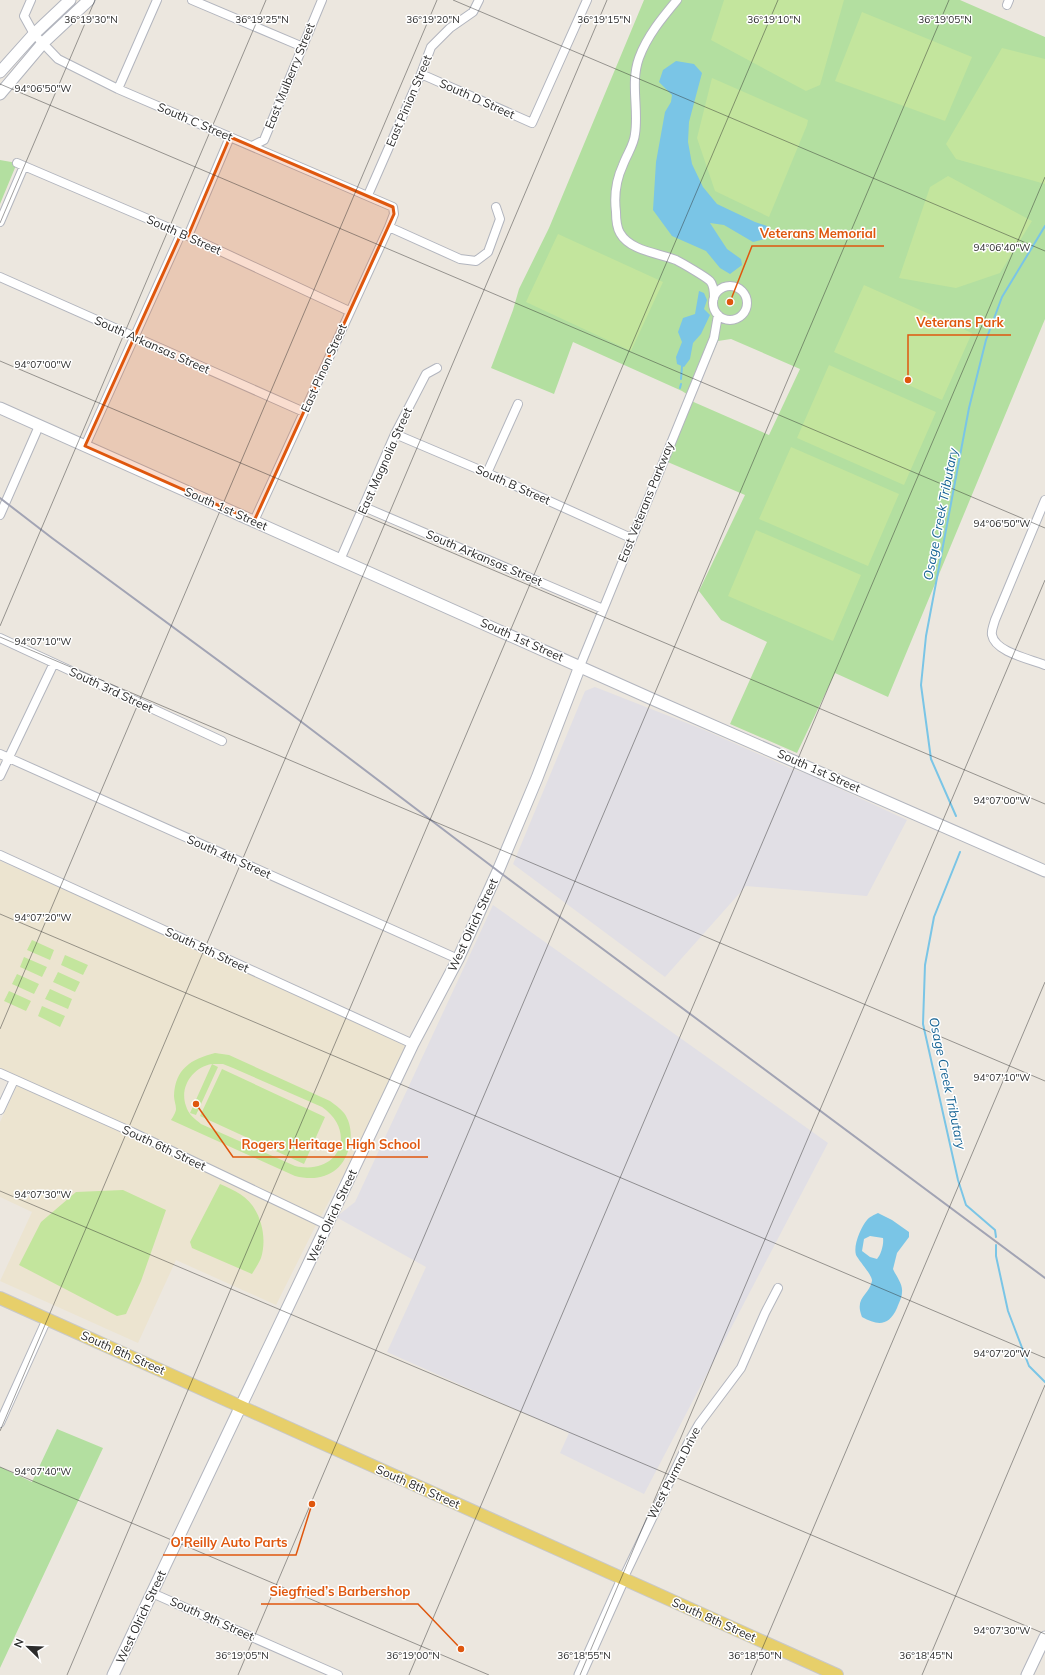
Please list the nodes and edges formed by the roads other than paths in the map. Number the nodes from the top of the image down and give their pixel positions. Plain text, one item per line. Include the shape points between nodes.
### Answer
1 (31, 0) edge
2 (70, 0) edge
3 (89, 0) edge
4 (157, 0) edge
5 (192, 0) edge
6 (322, 0) edge
7 (479, 0) edge
8 (587, 0) edge
9 (677, 0) edge
10 (34, 34) junction
11 (43, 44) junction
12 (303, 47) junction
13 (0, 72) edge
14 (421, 74) junction
15 (118, 89) junction
16 (0, 94) edge
17 (230, 137) junction
18 (252, 146) junction
19 (368, 195) junction
20 (496, 207) dead end
21 (394, 214) joint
22 (0, 222) edge
23 (389, 227) junction
24 (185, 235) junction
25 (0, 276) edge
26 (711, 282) junction
27 (724, 287) junction
28 (714, 298) junction
29 (349, 311) junction
30 (718, 315) junction
31 (732, 320) junction
32 (136, 337) junction
33 (714, 338) junction
34 (437, 368) dead end
35 (518, 404) dead end
36 (0, 408) edge
37 (304, 412) junction
38 (39, 426) junction
39 (395, 434) junction
40 (85, 446) junction
41 (488, 473) junction
42 (1045, 500) edge
43 (364, 507) junction
44 (0, 515) edge
45 (254, 521) junction
46 (631, 538) junction
47 (340, 560) junction
48 (603, 610) junction
49 (0, 638) edge
50 (54, 663) junction
51 (1045, 665) edge
52 (580, 666) junction
53 (222, 741) dead end
54 (0, 754) edge
55 (8, 758) junction
56 (0, 776) edge
57 (0, 855) edge
58 (1045, 871) edge
59 (458, 959) junction
60 (413, 1044) junction
61 (0, 1073) edge
62 (14, 1080) junction
63 (0, 1110) edge
64 (327, 1225) junction
65 (778, 1288) dead end
66 (0, 1298) edge
67 (47, 1319) junction
68 (240, 1407) junction
69 (0, 1423) edge
70 (623, 1579) junction
71 (152, 1593) junction
72 (1045, 1637) edge
73 (113, 1675) edge
74 (338, 1675) edge
75 (580, 1675) edge
76 (837, 1675) edge
77 (1027, 1675) edge

1 - 10 street, South C Street via 24,16
2 - 10 street
3 - 11 street
4 - 15 street
5 - 12 street
6 - 12 street, East Mulberry Street
7 - 14 street, East Pinion Street via 473,12 450,28 431,47
8 - 14 street, South D Street via 532,123
9 - 26 street via 644,45 638,60 635,135 618,179 615,197 616,217 620,233 632,245 678,261
10 - 11 street, South C Street
10 - 13 street
11 - 15 street, South C Street via 58,59
11 - 16 street
12 - 18 street, East Mulberry Street via 264,140
14 - 19 street, East Pinion Street
15 - 17 street, South C Street
17 - 18 street, South C Street
17 - 24 street
18 - 19 street, South C Street
19 - 21 street, South C Street via 393,207
20 - 23 street via 500,219 488,252 476,261 460,259
21 - 23 street, East Pinon Street
22 - 24 street, South B Street via 21,164
23 - 29 street, East Pinon Street
24 - 29 street, South B Street
24 - 32 street
25 - 32 street, South Arkansas Street
26 - 27 street
26 - 28 street, East Veterans Parkway
27 - 28 street
27 - 31 street, East Veterans Parkway via 734,286 742,290 747,300 743,314
28 - 30 street, East Veterans Parkway via 713,305
29 - 37 street, East Pinon Street
30 - 31 street
30 - 33 street, East Veterans Parkway
31 - 33 street, East Veterans Parkway
32 - 37 street, South Arkansas Street
32 - 40 street
33 - 46 street, East Veterans Parkway
34 - 39 street, East Magnolia Street via 426,374
35 - 41 street
36 - 38 street, South 1st Street
37 - 45 street, East Pinon Street
38 - 40 street, South 1st Street
38 - 44 street
39 - 41 street, South B Street
39 - 43 street, East Magnolia Street
40 - 45 street, South 1st Street
41 - 46 street, South B Street
42 - 51 street via 991,634 996,644 1004,650
43 - 47 street, East Magnolia Street
43 - 48 street, South Arkansas Street
45 - 47 street, South 1st Street
46 - 48 street, East Veterans Parkway
47 - 52 street, South 1st Street
48 - 52 street, East Veterans Parkway
49 - 50 street, South 3rd Street
50 - 53 street, South 3rd Street
50 - 55 street
52 - 58 street, South 1st Street
52 - 59 street, West Olrich Street via 537,778
54 - 55 street, South 4th Street
55 - 56 street
55 - 59 street, South 4th Street
57 - 60 street, South 5th Street
59 - 60 street, West Olrich Street
60 - 64 street, West Olrich Street
61 - 62 street, South 6th Street
62 - 63 street
62 - 64 street, South 6th Street via 132,1132
64 - 68 street, West Olrich Street
65 - 70 street, West Purma Drive via 741,1368 688,1443
66 - 67 main road, South 8th Street
67 - 68 main road, South 8th Street
67 - 69 street
68 - 70 main road, South 8th Street
68 - 71 street, West Olrich Street
70 - 75 street
70 - 76 main road, South 8th Street
71 - 73 street, West Olrich Street
71 - 74 street, South 9th Street
72 - 77 street

